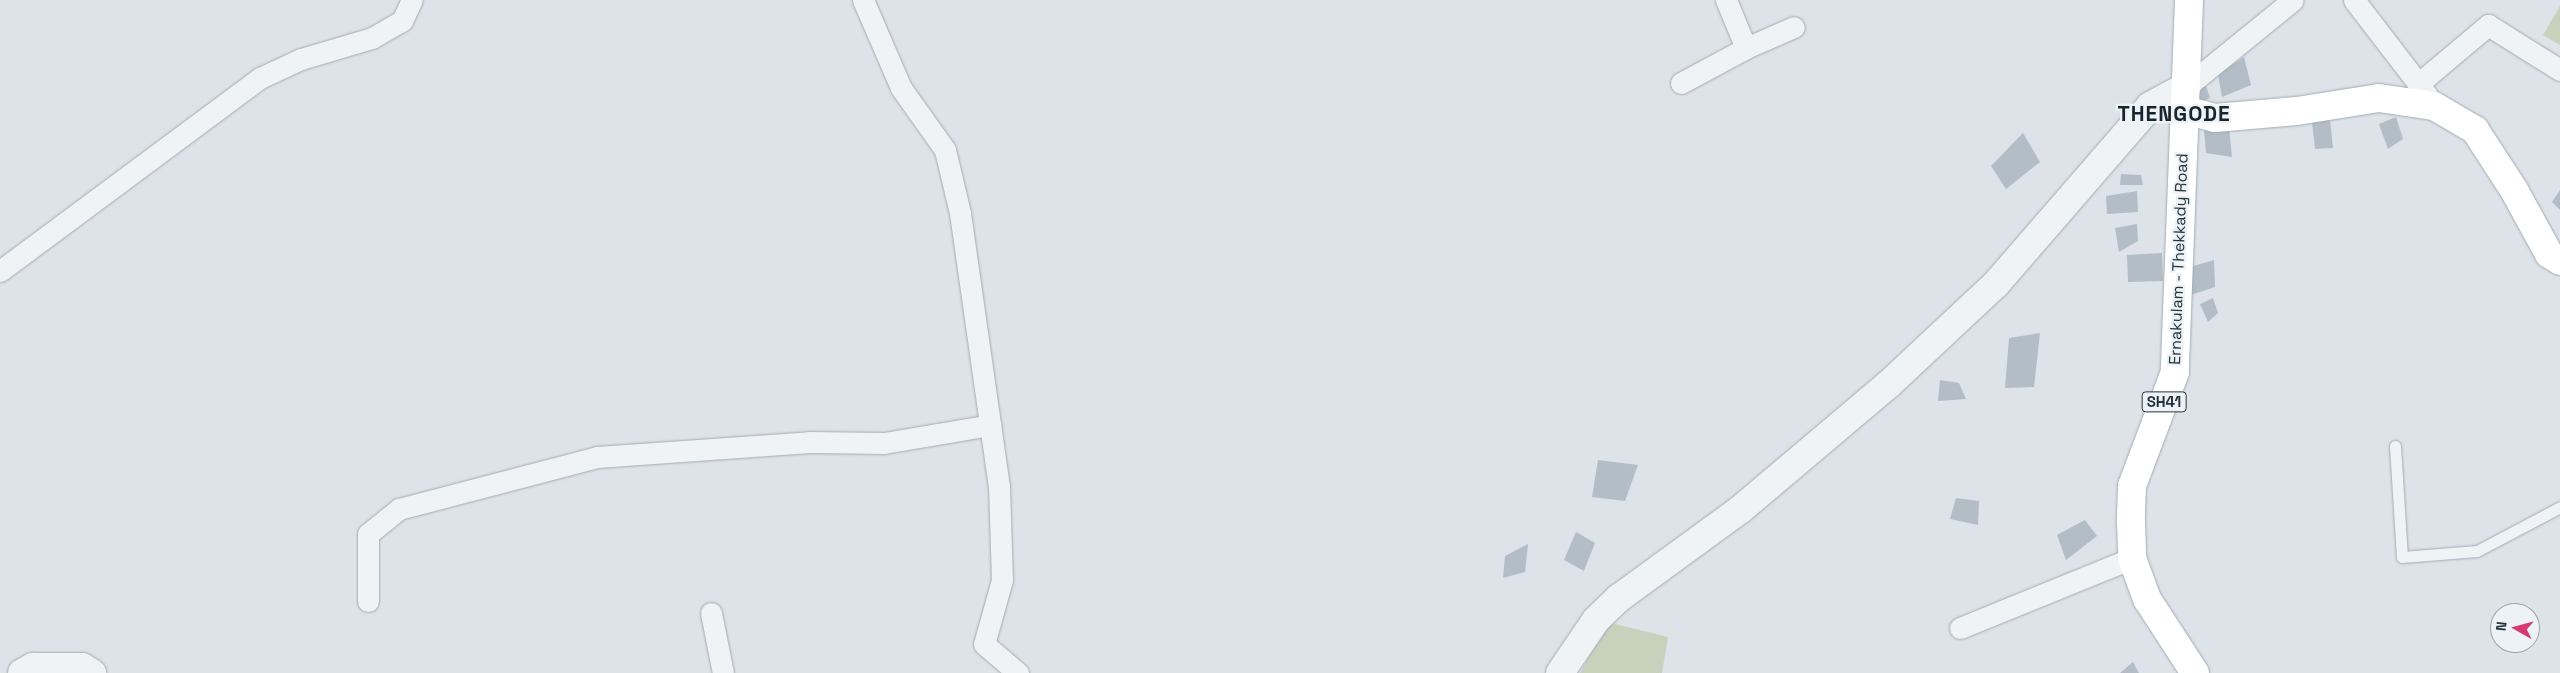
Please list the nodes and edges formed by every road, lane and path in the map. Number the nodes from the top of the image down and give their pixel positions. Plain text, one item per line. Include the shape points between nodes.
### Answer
1 (412, 0) edge
2 (863, 0) edge
3 (1726, 0) edge
4 (2189, 0) edge
5 (2293, 0) edge
6 (2354, 0) edge
7 (1794, 27) dead end
8 (1746, 48) junction
9 (2560, 70) edge
10 (1680, 83) dead end
11 (2418, 84) junction
12 (2186, 98) junction
13 (2434, 106) junction
14 (2560, 261) edge
15 (0, 271) edge
16 (990, 425) junction
17 (2395, 446) dead end
18 (2560, 507) edge
19 (2132, 558) junction
20 (368, 601) dead end
21 (711, 613) dead end
22 (1960, 628) dead end
23 (22, 673) edge
24 (92, 673) edge
25 (723, 673) edge
26 (1018, 673) edge
27 (1560, 673) edge
28 (2195, 673) edge

1 - 15 street via 402,21 372,38 301,59 260,78
2 - 16 street via 901,88 945,150 960,213
3 - 8 street
4 - 12 main road, Ernakulam - Thekkady Road / SH41
5 - 12 street
6 - 11 street
7 - 8 street
8 - 10 street
9 - 11 street via 2488,25
11 - 13 street
12 - 13 main road via 2215,118 2297,111 2379,98
12 - 19 main road, Ernakulam - Thekkady Road / SH41 via 2175,372 2132,486
12 - 27 street via 2150,106 1996,284 1889,384 1741,509 1618,598 1596,620
13 - 14 main road via 2475,130 2514,190 2549,254
16 - 20 street via 884,443 809,442 597,457 399,509 368,534
16 - 26 street via 999,486 1002,580 984,644
17 - 18 lane via 2402,557 2477,551
19 - 22 street
19 - 28 main road, Ernakulam - Thekkady Road / SH41 via 2147,600
21 - 25 street
23 - 24 street via 33,667 82,667

